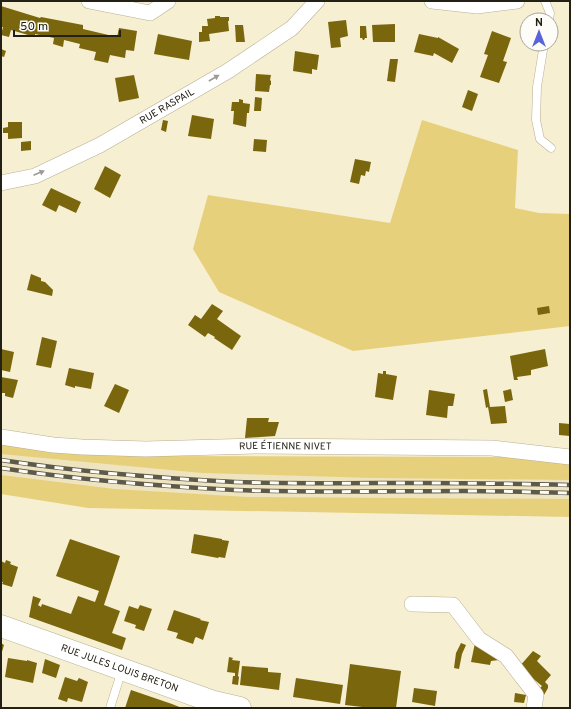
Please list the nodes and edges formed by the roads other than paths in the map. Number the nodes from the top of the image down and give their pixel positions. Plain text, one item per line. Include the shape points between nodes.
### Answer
1 (90, 1) edge
2 (168, 1) edge
3 (317, 1) edge
4 (432, 1) edge
5 (517, 1) edge
6 (545, 1) edge
7 (550, 12) edge
8 (543, 52) edge
9 (551, 148) dead end
10 (1, 183) edge
11 (1, 438) edge
12 (570, 457) edge
13 (412, 604) dead end
14 (1, 626) edge
15 (122, 669) junction
16 (110, 708) edge
17 (240, 708) edge
18 (534, 708) edge

1 - 2 street via 150,13
10 -> 3 street, RUE RASPAIL via 35,176 100,146 228,71 292,28
4 - 5 street via 477,6
6 - 7 lane
8 - 9 lane via 537,87 536,120 540,139
11 - 12 street, RUE ÉTIENNE NIVET via 90,448 492,448
13 - 18 street via 453,605 479,639 506,656 536,695
14 - 15 main road, RUE JULES LOUIS BRETON
15 - 16 lane
15 - 17 main road, RUE JULES LOUIS BRETON via 214,702

